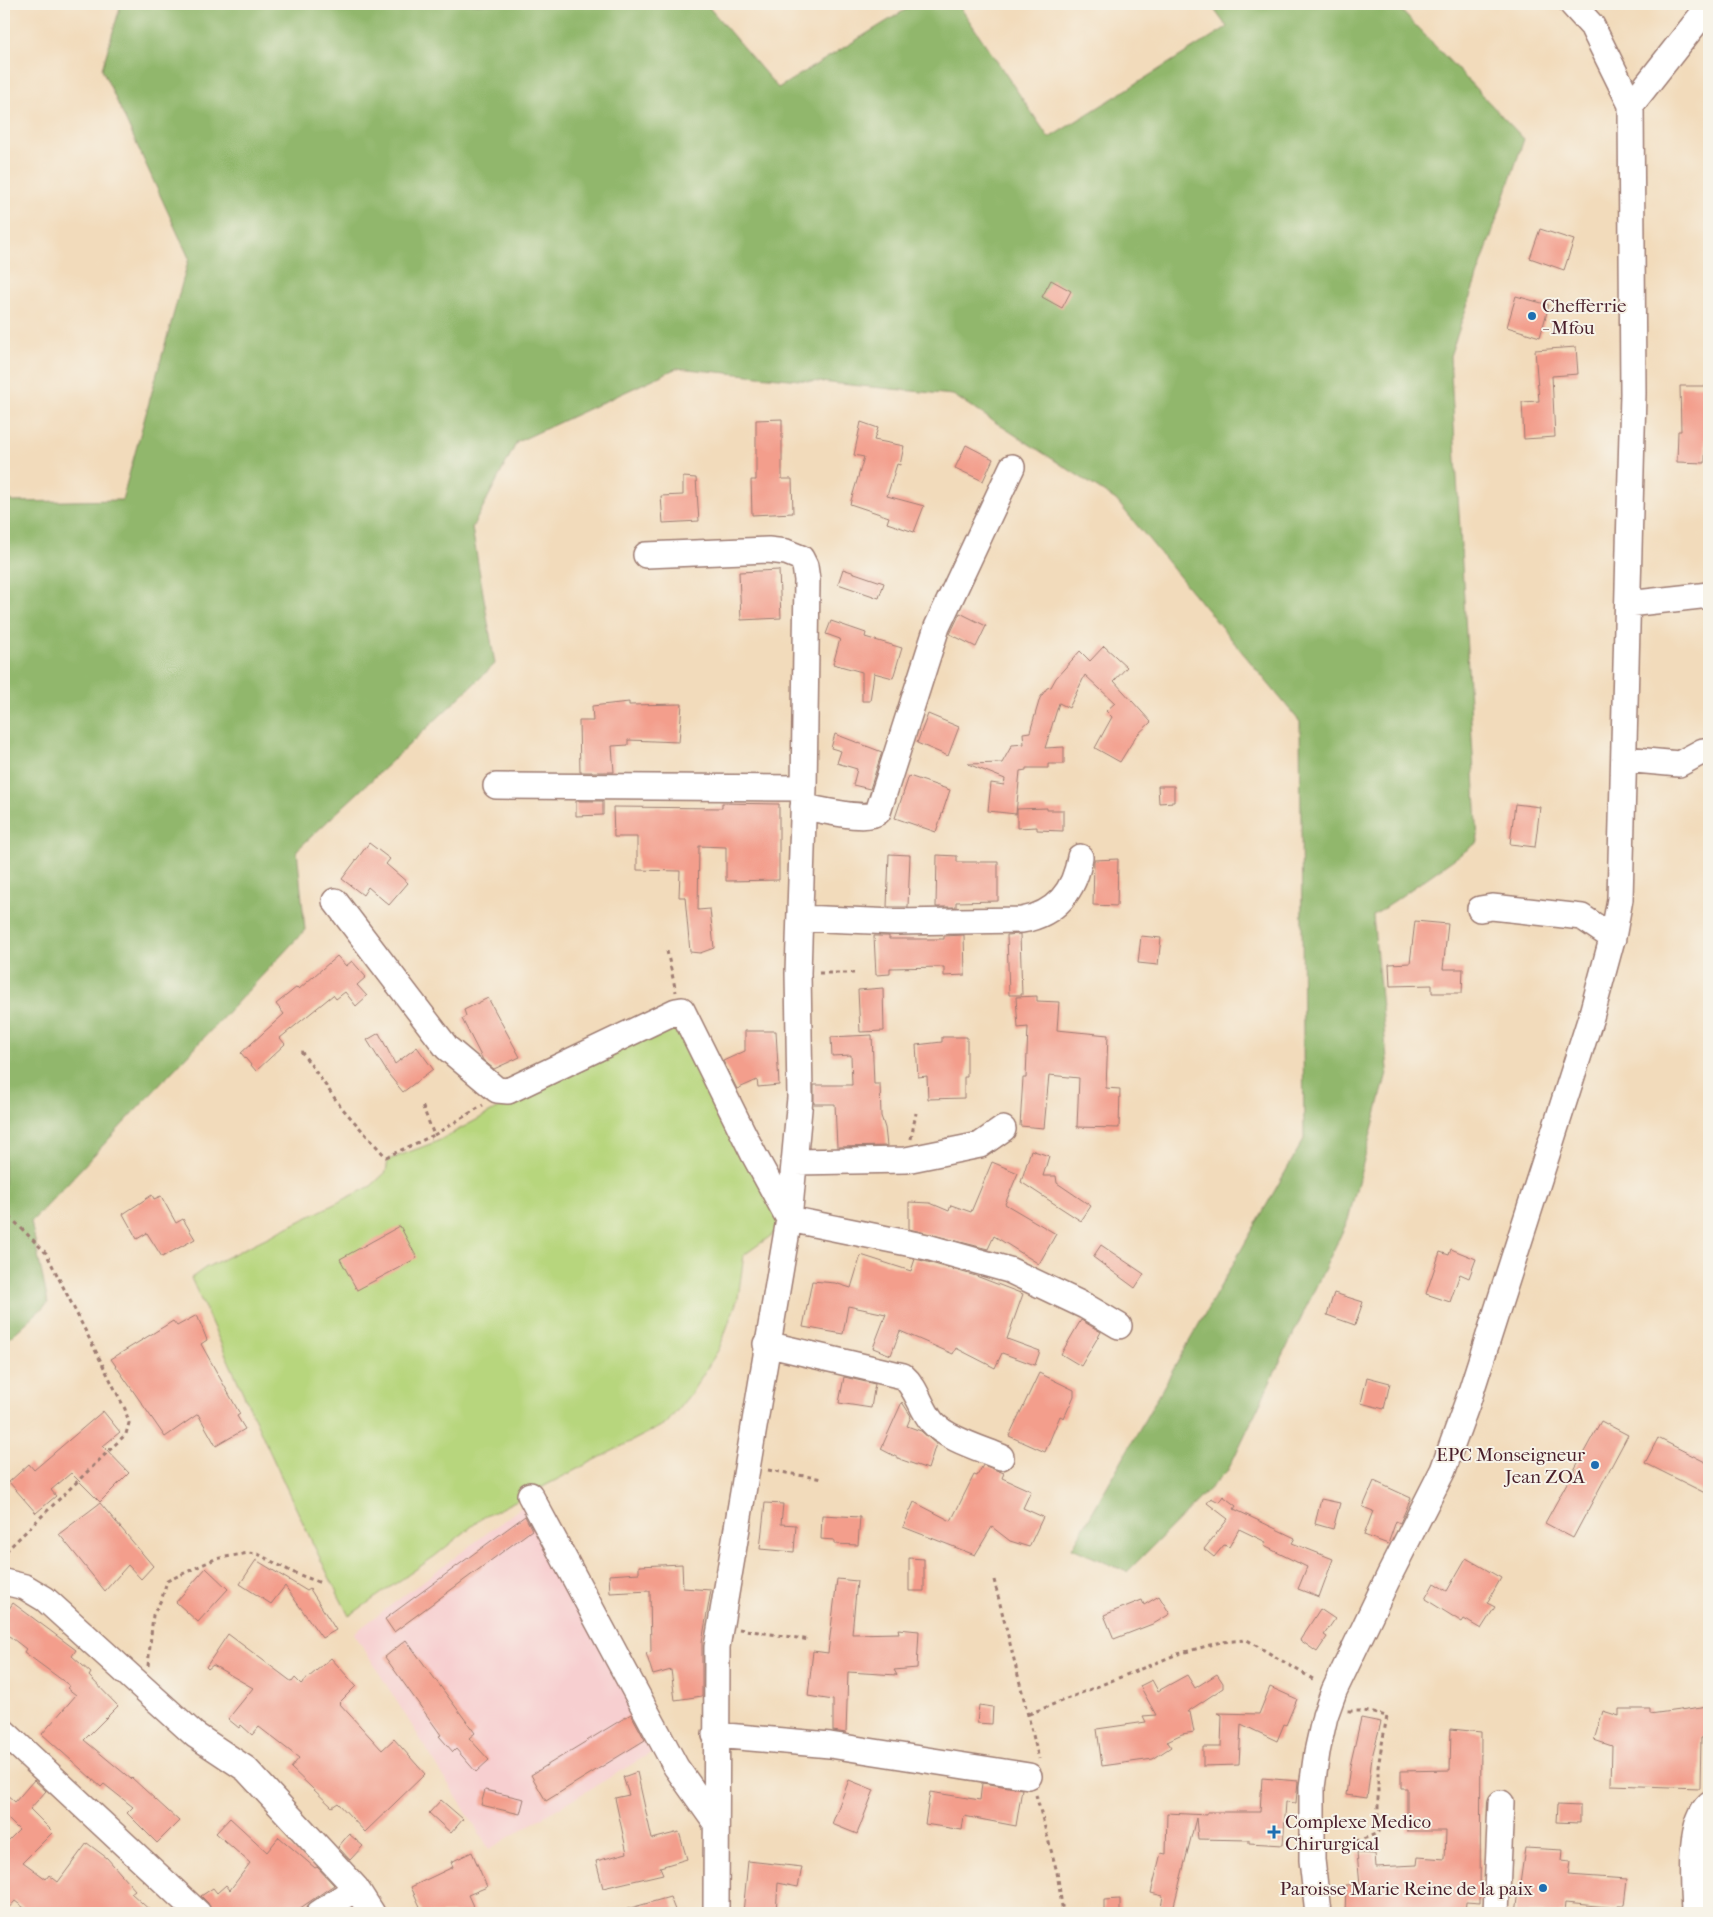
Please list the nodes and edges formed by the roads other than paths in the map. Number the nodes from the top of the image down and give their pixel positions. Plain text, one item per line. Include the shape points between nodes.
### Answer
1 (1572, 4) edge
2 (1709, 6) edge
3 (1631, 105) junction
4 (1012, 467) dead end
5 (646, 555) dead end
6 (1709, 595) edge
7 (1628, 604) junction
8 (1709, 751) edge
9 (1624, 759) junction
10 (496, 786) dead end
11 (804, 797) junction
12 (1080, 857) dead end
13 (335, 901) dead end
14 (1480, 909) dead end
15 (800, 918) junction
16 (1612, 938) junction
17 (1003, 1129) dead end
18 (796, 1162) junction
19 (789, 1219) junction
20 (1119, 1326) dead end
21 (766, 1344) junction
22 (1001, 1457) dead end
23 (530, 1495) dead end
24 (4, 1582) edge
25 (4, 1732) edge
26 (715, 1735) junction
27 (1029, 1776) road end
28 (1501, 1803) dead end
29 (1709, 1804) edge
30 (715, 1822) junction
31 (356, 1888) junction
32 (198, 1913) edge
33 (319, 1913) edge
34 (372, 1913) edge
35 (716, 1913) edge
36 (1318, 1913) edge
37 (1496, 1913) edge
38 (1694, 1913) edge

1 - 3 street via 1592,26
2 - 3 street
3 - 7 street via 1633,393
4 - 11 street via 937,626 878,812 874,816 863,816
5 - 11 street via 768,550 801,558 807,580
6 - 7 street
7 - 9 street
8 - 9 street via 1679,764
9 - 16 street via 1620,899
10 - 11 street
11 - 15 street
12 - 15 street via 1078,872 1069,891 1058,904 1035,918 895,922
13 - 19 street via 447,1048 497,1090 506,1092 680,1010 684,1011
14 - 16 street via 1492,907 1582,917
15 - 18 street via 800,1098
16 - 36 street via 1591,1017 1443,1470 1390,1574 1325,1716 1312,1787 1312,1860
17 - 18 street via 980,1145 906,1160
18 - 19 street
19 - 20 street via 927,1247 1009,1270 1086,1306
19 - 21 street
21 - 22 street via 903,1376 911,1382 934,1424
21 - 26 street via 719,1626
23 - 30 street via 676,1767
24 - 31 street via 25,1587 45,1599 195,1735 246,1769
25 - 32 street
26 - 27 street via 847,1747
26 - 30 street
28 - 37 street
29 - 38 street via 1700,1816 1695,1846
30 - 35 street
31 - 33 street
31 - 34 street

